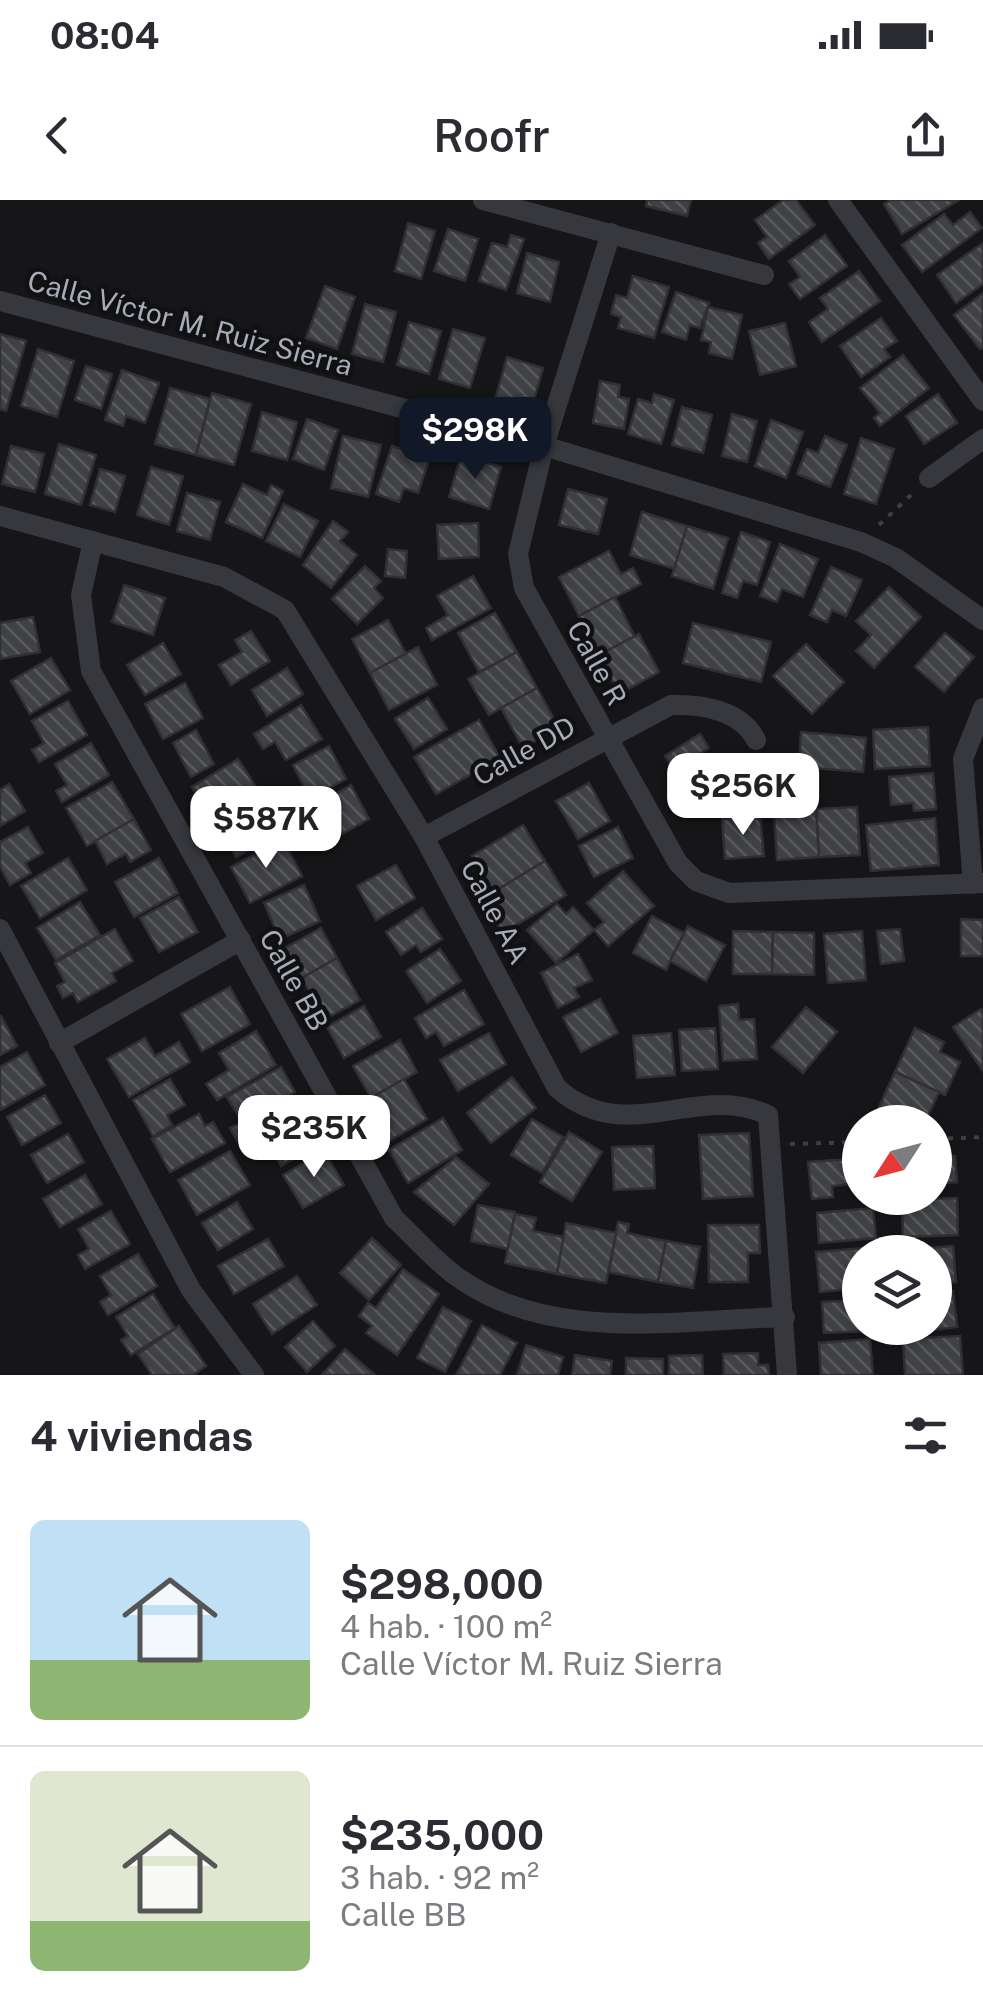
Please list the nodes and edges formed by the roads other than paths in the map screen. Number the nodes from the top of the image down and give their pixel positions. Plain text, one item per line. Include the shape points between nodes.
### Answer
1 (483, 200) edge
2 (838, 200) edge
3 (610, 233) junction
4 (764, 275) dead end
5 (0, 300) edge
6 (983, 401) edge
7 (983, 439) edge
8 (544, 446) junction
9 (929, 478) road end
10 (0, 516) edge
11 (93, 541) junction
12 (983, 620) edge
13 (983, 708) edge
14 (607, 737) junction
15 (756, 740) dead end
16 (424, 837) junction
17 (978, 884) edge
18 (0, 928) edge
19 (241, 940) junction
20 (59, 1042) junction
21 (785, 1317) junction
22 (254, 1375) edge
23 (787, 1375) edge

1 - 3 street
2 - 6 street
3 - 4 street
3 - 8 street, Calle R
5 - 8 street, Calle Víctor M. Ruiz Sierra
7 - 9 street
8 - 12 street, Calle Víctor M. Ruiz Sierra via 860,542 896,558
8 - 14 street, Calle R via 519,570
10 - 11 street, Calle AA
11 - 16 street, Calle AA via 224,578 284,610
11 - 19 street, Calle BB via 81,595 92,671
13 - 17 street via 962,760
14 - 15 street, Calle DD via 671,705 697,704 750,728
14 - 16 street, Calle DD
14 - 17 street, Calle R via 678,863 705,886 738,894
16 - 21 street, Calle AA via 557,1088 603,1115 745,1104 768,1115
18 - 20 street
19 - 20 street
19 - 21 street, Calle BB via 394,1218 455,1276 493,1298 568,1322
20 - 22 street via 192,1290
21 - 23 street, Calle AA

